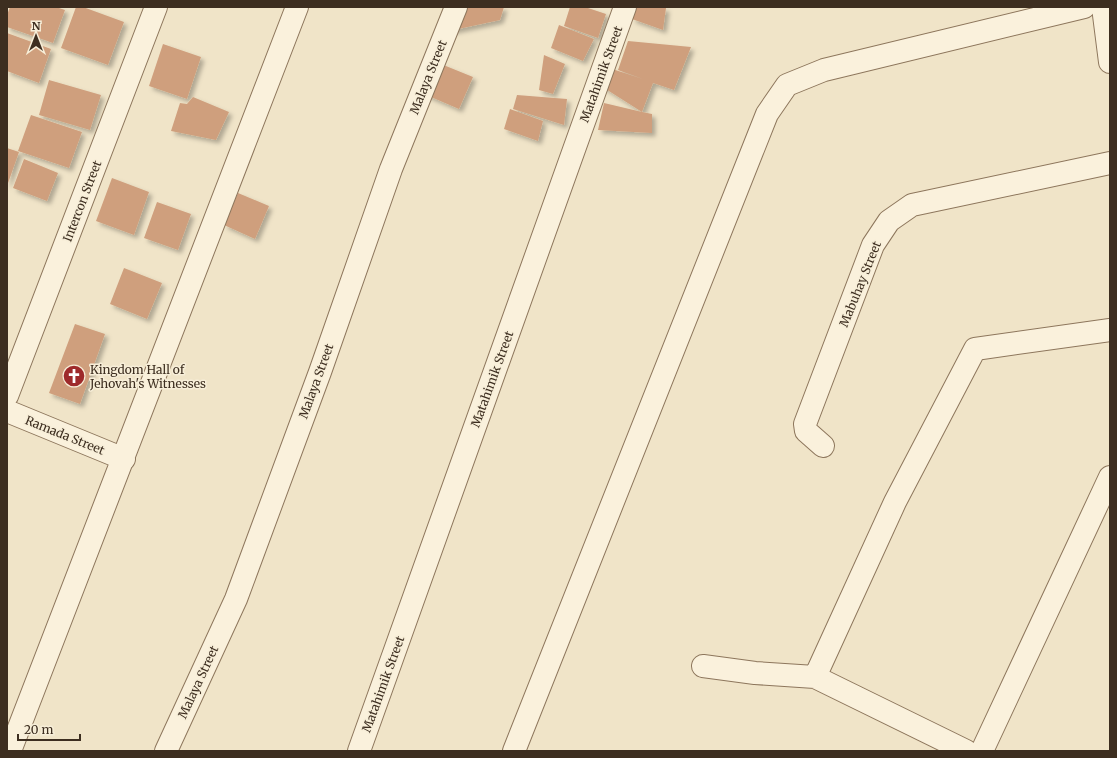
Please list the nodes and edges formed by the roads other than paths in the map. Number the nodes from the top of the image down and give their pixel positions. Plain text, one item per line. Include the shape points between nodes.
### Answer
1 (156, 7) edge
2 (297, 7) edge
3 (456, 7) edge
4 (625, 7) edge
5 (1084, 7) edge
6 (1103, 7) edge
7 (1110, 62) edge
8 (1110, 163) edge
9 (1110, 330) edge
10 (7, 396) edge
11 (7, 411) edge
12 (823, 446) dead end
13 (124, 459) junction
14 (1110, 477) edge
15 (702, 666) dead end
16 (815, 676) junction
17 (10, 751) edge
18 (166, 751) edge
19 (360, 751) edge
20 (514, 751) edge
21 (966, 751) edge
22 (982, 751) edge

1 - 10 street, Intercon Street
2 - 13 street
3 - 18 street, Malaya Street via 391,169 320,372 236,599
4 - 19 street, Matahimik Street
5 - 20 street via 824,70 787,85 767,114
6 - 7 street
8 - 12 street, Mabuhay Street via 912,205 889,221 873,244 805,424 806,431
9 - 16 street via 975,349 895,502
11 - 13 street, Ramada Street
13 - 17 street
14 - 22 street
15 - 16 street via 755,673
16 - 21 street

